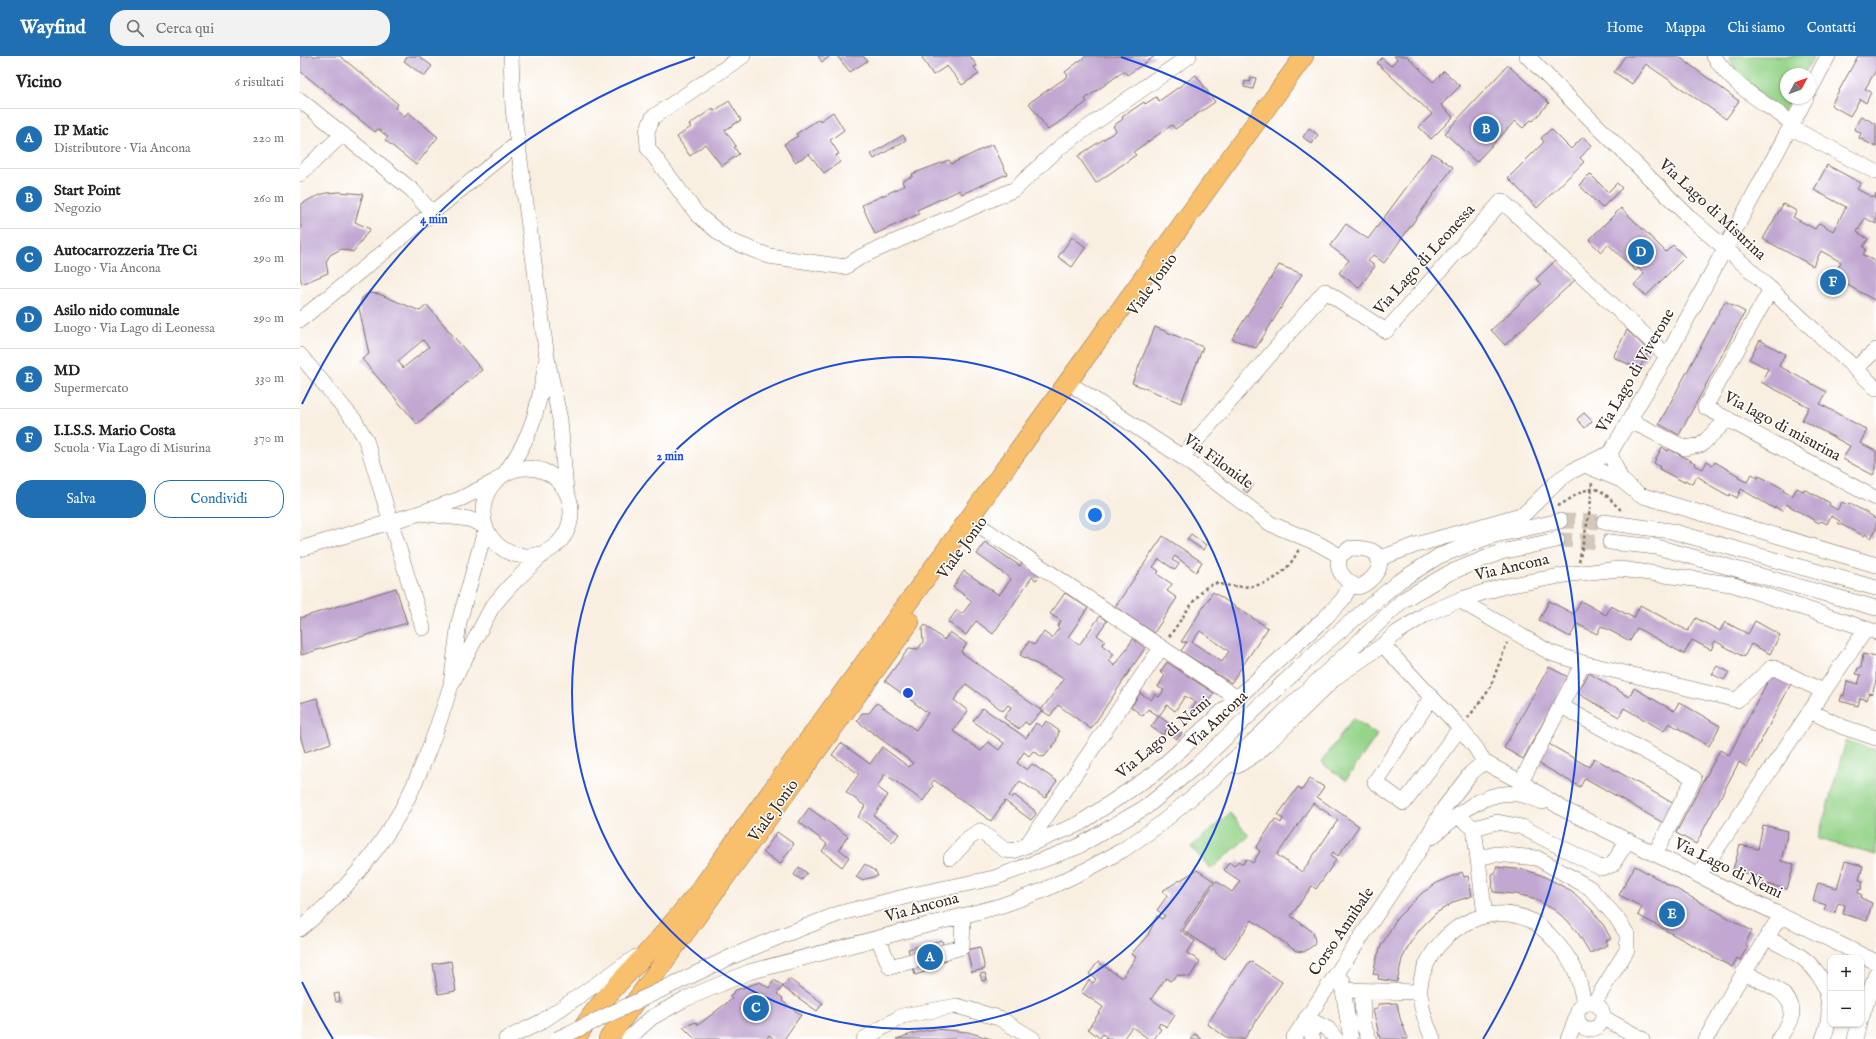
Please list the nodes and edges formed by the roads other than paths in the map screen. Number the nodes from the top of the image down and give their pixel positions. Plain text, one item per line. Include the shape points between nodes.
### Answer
1 (511, 56) edge
2 (743, 56) edge
3 (1189, 56) edge
4 (1304, 56) edge
5 (1318, 56) edge
6 (1527, 56) edge
7 (1714, 56) edge
8 (1828, 56) edge
9 (1816, 79) edge
10 (300, 100) edge
11 (1803, 104) edge
12 (1791, 125) junction
13 (343, 134) junction
14 (518, 143) junction
15 (1876, 172) edge
16 (300, 174) edge
17 (432, 213) junction
18 (1726, 247) junction
19 (1771, 289) junction
20 (300, 320) edge
21 (1876, 350) edge
22 (300, 355) edge
23 (1667, 356) junction
24 (547, 358) junction
25 (1855, 369) junction
26 (1876, 388) edge
27 (1078, 389) junction
28 (1728, 419) junction
29 (1629, 420) junction
30 (1610, 454) junction
31 (1182, 457) junction
32 (1585, 465) junction
33 (500, 477) junction
34 (1620, 480) junction
35 (566, 492) junction
36 (1876, 498) edge
37 (420, 513) junction
38 (1559, 514) tunnel mouth
39 (390, 522) junction
40 (1604, 522) tunnel mouth
41 (980, 526) junction
42 (486, 527) junction
43 (1557, 540) tunnel mouth
44 (1610, 542) tunnel mouth
45 (300, 548) edge
46 (545, 552) junction
47 (1340, 556) junction
48 (1378, 559) junction
49 (1876, 565) edge
50 (1351, 584) junction
51 (1876, 588) edge
52 (1459, 600) junction
53 (1876, 608) edge
54 (1326, 617) junction
55 (423, 628) dead end
56 (1871, 630) edge
57 (1383, 645) junction
58 (1161, 648) junction
59 (1320, 648) junction
60 (1583, 663) junction
61 (450, 685) junction
62 (1823, 691) junction
63 (1238, 698) junction
64 (1432, 698) junction
65 (1560, 706) junction
66 (1810, 711) junction
67 (1460, 728) junction
68 (1876, 738) edge
69 (1484, 762) junction
70 (1210, 782) junction
71 (1521, 782) junction
72 (1563, 809) junction
73 (1457, 816) junction
74 (1474, 828) junction
75 (1628, 840) junction
76 (1026, 846) junction
77 (1422, 846) junction
78 (1655, 854) junction
79 (952, 858) dead end
80 (1478, 858) junction
81 (1699, 875) junction
82 (1485, 915) junction
83 (1781, 915) junction
84 (963, 916) junction
85 (300, 929) edge
86 (878, 938) junction
87 (1766, 938) junction
88 (653, 946) junction
89 (1876, 962) edge
90 (1344, 963) junction
91 (1744, 973) junction
92 (1876, 974) edge
93 (1343, 990) junction
94 (1362, 991) junction
95 (1420, 992) junction
96 (1589, 1003) junction
97 (1864, 1011) edge
98 (1306, 1018) junction
99 (1576, 1019) junction
100 (1859, 1027) edge
101 (1598, 1028) edge
102 (506, 1039) edge
103 (557, 1039) edge
104 (576, 1039) edge
105 (608, 1039) edge
106 (628, 1039) edge
107 (864, 1039) edge
108 (1033, 1039) edge
109 (1293, 1039) edge
110 (1313, 1039) edge
111 (1336, 1039) edge
112 (1351, 1039) edge
113 (1369, 1039) edge
114 (1434, 1039) edge
115 (1568, 1039) edge
116 (1642, 1039) edge
117 (1706, 1039) edge
118 (1779, 1039) edge
119 (1823, 1039) edge
120 (1854, 1039) edge

1 - 14 street via 513,109
2 - 3 street via 653,118 647,131 648,148 697,214 728,240 769,256 845,267 862,256 1015,189 1060,147
4 - 88 main road, Viale Jonio via 699,891
5 - 27 main road, Viale Jonio
6 - 18 street, Via Lago di Misurina via 1692,219
7 - 12 street via 1723,70 1736,82
8 - 9 street
10 - 13 street
11 - 12 street, Via Lago di Viverone
12 - 15 street
12 - 18 street, Via Lago di Viverone
13 - 16 street
13 - 17 street via 412,190
14 - 17 street
14 - 24 street
17 - 20 street
18 - 19 street, Via Lago di Misurina
18 - 23 street, Via Lago di Viverone
19 - 25 street, Via Lago di Misurina
19 - 28 street, Via lago di misurina via 1705,407
21 - 25 street
22 - 39 street via 355,421 366,440
23 - 29 street, Via Lago di Viverone
23 - 31 street, Via Lago di Leonessa via 1502,201 1386,331 1325,291
24 - 33 street via 539,406 530,432 519,454
24 - 35 street via 560,420
25 - 26 street, Via Lago di Misurina
27 - 31 street, Via Filonide
27 - 41 main road, Viale Jonio
28 - 29 street via 1701,445 1685,448
28 - 36 street, Via lago di misurina
29 - 30 street, Via Lago di Viverone
30 - 32 street
30 - 34 street, Via Lago di Viverone
31 - 47 street, Via Filonide via 1271,524 1317,543
32 - 34 street
32 - 48 street via 1559,480 1524,514 1416,545
33 - 35 street via 518,468 532,468 546,472 558,480
33 - 37 street via 460,499
33 - 42 street via 486,494 483,509
34 - 49 street via 1640,495
35 - 46 street via 570,505 570,519 566,532 558,544
37 - 39 street
37 - 42 street via 469,519
38 - 59 street, Via Ancona via 1439,556 1398,582
39 - 45 street
39 - 55 street
40 - 51 street via 1671,531
41 - 58 street, Via Lago di Nemi
41 - 105 main road, Viale Jonio
42 - 46 street via 491,538 502,548 516,554 531,556
42 - 61 street via 459,622
43 - 70 street, Via Ancona via 1501,552 1449,573 1402,600
44 - 53 street via 1657,547
46 - 61 street via 492,607
47 - 48 street via 1350,548 1357,548 1371,550
47 - 50 street via 1341,572 1344,579
48 - 50 street via 1380,568 1372,578 1362,586
50 - 54 street, Via Lago di Nemi via 1343,599
52 - 56 street, Via Ancona via 1501,587 1571,574 1620,569 1731,584
52 - 57 street, Via Ancona via 1426,614
52 - 60 street via 1551,653
54 - 59 street
54 - 63 street, Via Lago di Nemi
56 - 62 street
57 - 64 street
57 - 70 street, Via Ancona via 1336,677 1258,752
58 - 63 street, Via Lago di Nemi
58 - 76 street
59 - 103 street, Via Ancona, bridge via 1196,766 1146,807 1076,847 994,878 841,913 733,956
60 - 62 street via 1737,700 1772,667
60 - 65 street
61 - 85 street via 424,762 402,809 375,851 341,891
62 - 66 street
63 - 76 street, Via Lago di Nemi via 1155,773 1130,791 1079,824
64 - 67 street
64 - 67 street via 1374,782 1404,803
65 - 71 street
65 - 78 street via 1694,778
66 - 68 street via 1842,727
66 - 81 street
67 - 69 street
69 - 71 street
69 - 77 street via 1471,773 1444,808
70 - 84 street, Via Ancona via 1159,825 1123,850 1088,869 1042,891
71 - 72 street
72 - 73 street via 1518,794 1497,794 1470,806
72 - 75 street, Via Lago di Nemi
73 - 74 street
73 - 77 street
74 - 75 street via 1496,822 1522,827 1601,868 1612,865
74 - 80 street
75 - 78 street, Via Lago di Nemi
76 - 79 street, Via Lago di Nemi via 1013,851 1006,850 980,830 970,836
77 - 90 street, Corso Annibale
78 - 81 street, Via Lago di Nemi
80 - 82 street
80 - 96 street via 1496,854 1537,858 1590,888 1616,917 1627,934 1627,950
81 - 83 street, Via Lago di Nemi
82 - 95 street via 1463,923 1445,937 1430,956
82 - 96 street via 1508,914 1530,920 1555,940 1573,966
83 - 87 street
83 - 89 street, Via Lago di Nemi
84 - 86 street, Via Ancona
84 - 86 street via 962,947 890,967
86 - 106 street, Via Ancona via 749,972 683,1000 651,1018
87 - 91 street
87 - 119 street via 1804,958 1822,977 1830,999 1828,1028
88 - 102 street, Viale Jonio via 541,1022
88 - 104 main road, Viale Jonio via 603,1001
90 - 93 street
90 - 98 street, Corso Annibale
91 - 117 street
91 - 118 street via 1782,992 1791,1005 1790,1019
92 - 97 street
93 - 94 street
93 - 112 street
94 - 95 street
94 - 113 street via 1363,1024
95 - 114 street via 1424,1018
96 - 99 street via 1577,1010
96 - 101 street via 1601,1008
98 - 109 street, Corso Annibale
98 - 110 street
98 - 111 street via 1328,1029
99 - 101 street via 1581,1027 1590,1030
99 - 115 street
100 - 120 street
101 - 116 street
107 - 108 street via 902,1016 957,1006 999,1018

